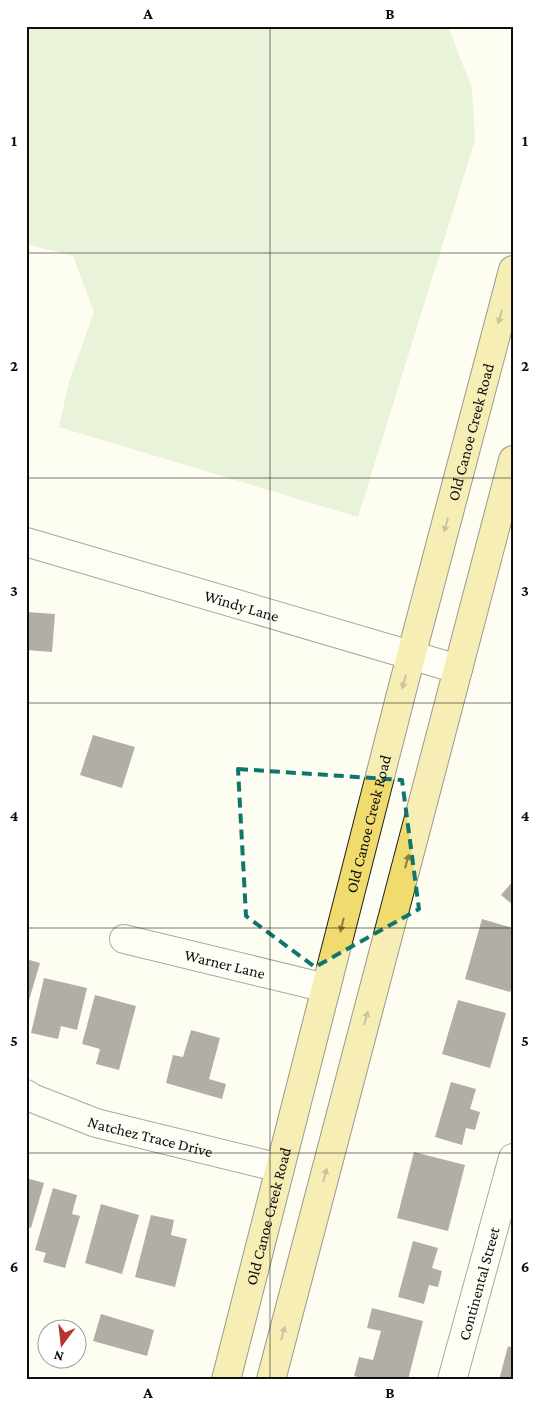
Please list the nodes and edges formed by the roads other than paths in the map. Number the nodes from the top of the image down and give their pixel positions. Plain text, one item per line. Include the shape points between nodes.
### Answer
1 (513, 270) edge
2 (513, 460) edge
3 (26, 542) edge
4 (412, 655) junction
5 (458, 669) junction
6 (124, 939) dead end
7 (326, 988) junction
8 (26, 1094) edge
9 (513, 1158) edge
10 (280, 1168) junction
11 (226, 1380) edge
12 (271, 1380) edge
13 (452, 1380) edge

1 -> 4 main road, Old Canoe Creek Road
2 - 5 main road
3 - 4 street, Windy Lane
4 - 5 street, Windy Lane
4 -> 7 main road, Old Canoe Creek Road
12 -> 5 main road
6 - 7 street, Warner Lane
7 - 10 main road, Old Canoe Creek Road
8 - 10 street, Natchez Trace Drive via 96,1123
9 - 13 street, Continental Street
10 - 11 main road, Old Canoe Creek Road

